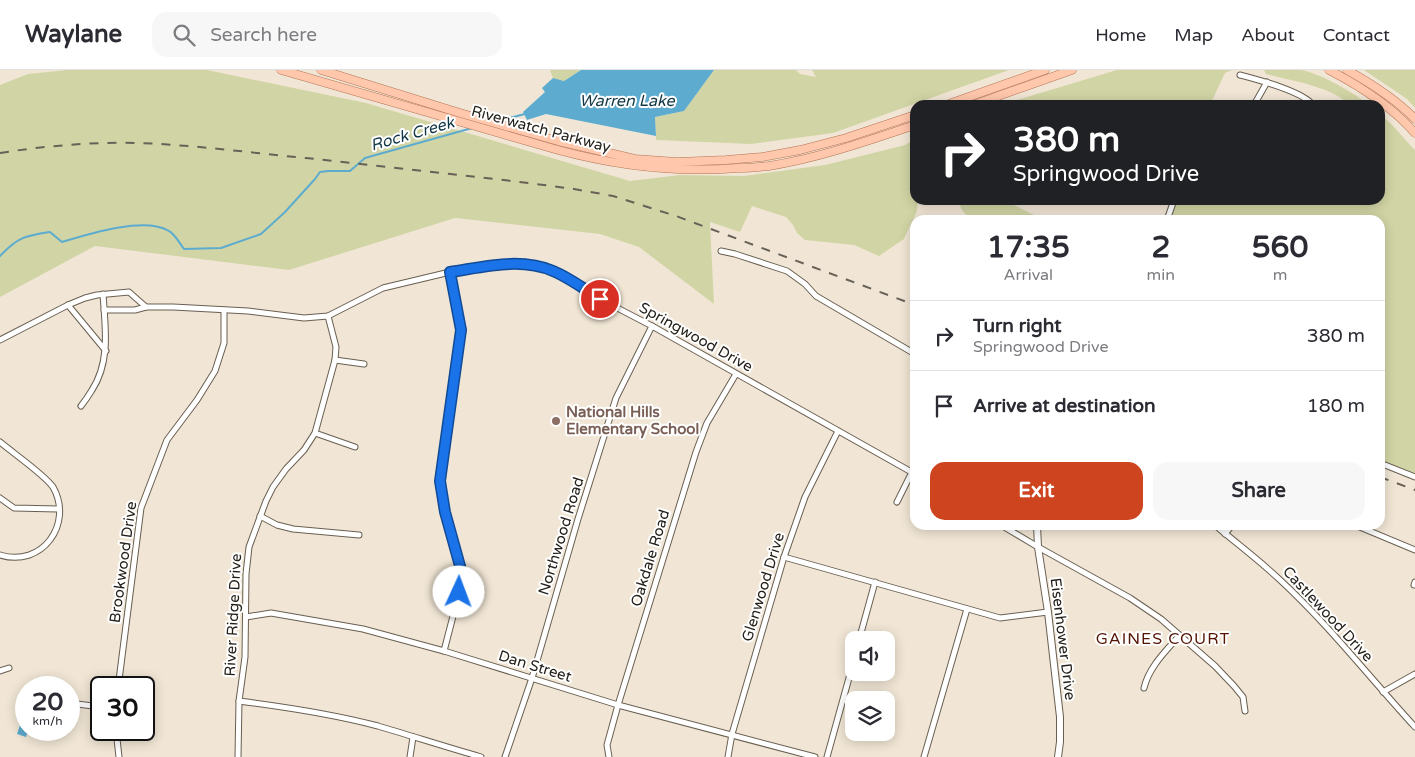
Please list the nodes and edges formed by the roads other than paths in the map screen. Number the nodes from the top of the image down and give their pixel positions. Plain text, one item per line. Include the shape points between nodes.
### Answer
1 (282, 70) edge
2 (321, 70) edge
3 (1046, 70) edge
4 (1072, 70) edge
5 (1329, 70) edge
6 (1347, 70) edge
7 (1240, 75) dead end
8 (1267, 82) junction
9 (960, 100) edge
10 (987, 100) edge
11 (1257, 100) edge
12 (1309, 100) edge
13 (1378, 100) edge
14 (1385, 105) edge
15 (910, 117) edge
16 (1415, 119) edge
17 (910, 127) edge
18 (1415, 133) edge
19 (721, 252) dead end
20 (450, 272) junction
21 (103, 294) junction
22 (68, 305) junction
23 (146, 307) junction
24 (104, 310) junction
25 (224, 310) junction
26 (328, 316) junction
27 (652, 326) junction
28 (0, 340) edge
29 (106, 351) junction
30 (910, 351) edge
31 (335, 360) junction
32 (364, 364) dead end
33 (736, 374) junction
34 (81, 406) dead end
35 (838, 431) junction
36 (315, 433) junction
37 (0, 442) edge
38 (356, 447) dead end
39 (1385, 465) edge
40 (910, 471) edge
41 (1415, 477) edge
42 (910, 480) edge
43 (0, 498) edge
44 (897, 502) dead end
45 (58, 509) junction
46 (260, 516) junction
47 (1009, 530) edge
48 (1037, 530) edge
49 (1221, 530) edge
50 (1228, 530) edge
51 (1366, 530) edge
52 (1225, 534) junction
53 (359, 535) dead end
54 (1038, 547) junction
55 (1415, 550) edge
56 (0, 555) edge
57 (784, 557) junction
58 (875, 582) junction
59 (967, 609) junction
60 (1048, 612) junction
61 (246, 617) junction
62 (861, 631) edge
63 (1179, 636) junction
64 (444, 651) junction
65 (9, 668) dead end
66 (0, 671) edge
67 (1415, 674) edge
68 (120, 676) edge
69 (532, 678) junction
70 (848, 681) edge
71 (1144, 688) dead end
72 (1383, 692) junction
73 (240, 701) junction
74 (618, 705) junction
75 (1245, 711) dead end
76 (1415, 727) edge
77 (732, 734) junction
78 (412, 737) junction
79 (117, 741) edge
80 (118, 757) edge
81 (238, 757) edge
82 (410, 757) edge
83 (480, 757) edge
84 (506, 757) edge
85 (609, 757) edge
86 (728, 757) edge
87 (814, 757) edge
88 (827, 757) edge
89 (924, 757) edge
90 (1058, 757) edge

1 - 17 main road, Riverwatch Parkway via 592,159 659,169 689,171 768,166 860,144
2 - 15 main road, Riverwatch Parkway via 558,141 635,158 677,162 762,157 800,150
3 - 9 main road
4 - 10 main road
5 - 13 main road
6 - 16 main road via 1369,82
7 - 8 street
8 - 11 street
8 - 12 street
14 - 18 main road
19 - 30 street via 787,271 816,296
20 - 26 street, Springwood Drive via 383,288
20 - 27 street, Springwood Drive via 504,264 532,265 554,271
20 - 64 street via 461,330 440,481 460,566 459,592
21 - 22 street
21 - 23 street via 129,292
21 - 24 street
22 - 28 street
22 - 29 street
23 - 24 street, Springwood Drive
23 - 25 street, Springwood Drive
24 - 29 street
25 - 26 street, Springwood Drive via 304,318
25 - 68 street, Brookwood Drive via 224,343 215,372 167,440 141,508
26 - 31 street, River Ridge Drive via 336,347
27 - 33 street, Springwood Drive
27 - 69 street, Northwood Road via 616,398
29 - 34 street via 93,389
31 - 32 street
31 - 36 street, River Ridge Drive
33 - 35 street, Springwood Drive
33 - 74 street, Oakdale Road via 707,423 696,452
35 - 40 street, Springwood Drive
35 - 57 street, Glenwood Drive via 804,497
36 - 38 street
36 - 46 street, River Ridge Drive via 273,487
37 - 45 street via 51,484
39 - 41 street
42 - 44 street
43 - 45 street via 14,508
45 - 56 street via 55,534 42,549 18,557
46 - 53 street via 293,529
46 - 61 street, River Ridge Drive via 249,548
47 - 54 street
48 - 54 street, Eisenhower Drive
49 - 52 street, Castlewood Drive
50 - 52 street
51 - 55 street
52 - 72 street, Castlewood Drive via 1279,579
54 - 60 street, Eisenhower Drive
54 - 63 street via 1130,598 1162,619
57 - 58 street
57 - 77 street, Glenwood Drive
58 - 59 street
58 - 62 street
59 - 60 street via 1000,618
59 - 89 street
60 - 90 street, Eisenhower Drive via 1060,717
61 - 64 street, Dan Street via 271,613 287,615 363,629
61 - 73 street, River Ridge Drive
63 - 71 street via 1156,662
63 - 75 street via 1234,686 1242,697
64 - 69 street, Dan Street
65 - 66 street
67 - 72 street
69 - 74 street, Dan Street
69 - 84 street, Northwood Road
70 - 88 street
72 - 76 street, Castlewood Drive
73 - 78 street via 344,718
73 - 81 street, River Ridge Drive
74 - 77 street, Dan Street
74 - 85 street, Oakdale Road via 607,745
77 - 86 street, Glenwood Drive
77 - 87 street, Dan Street
78 - 82 street
78 - 83 street
79 - 80 street

